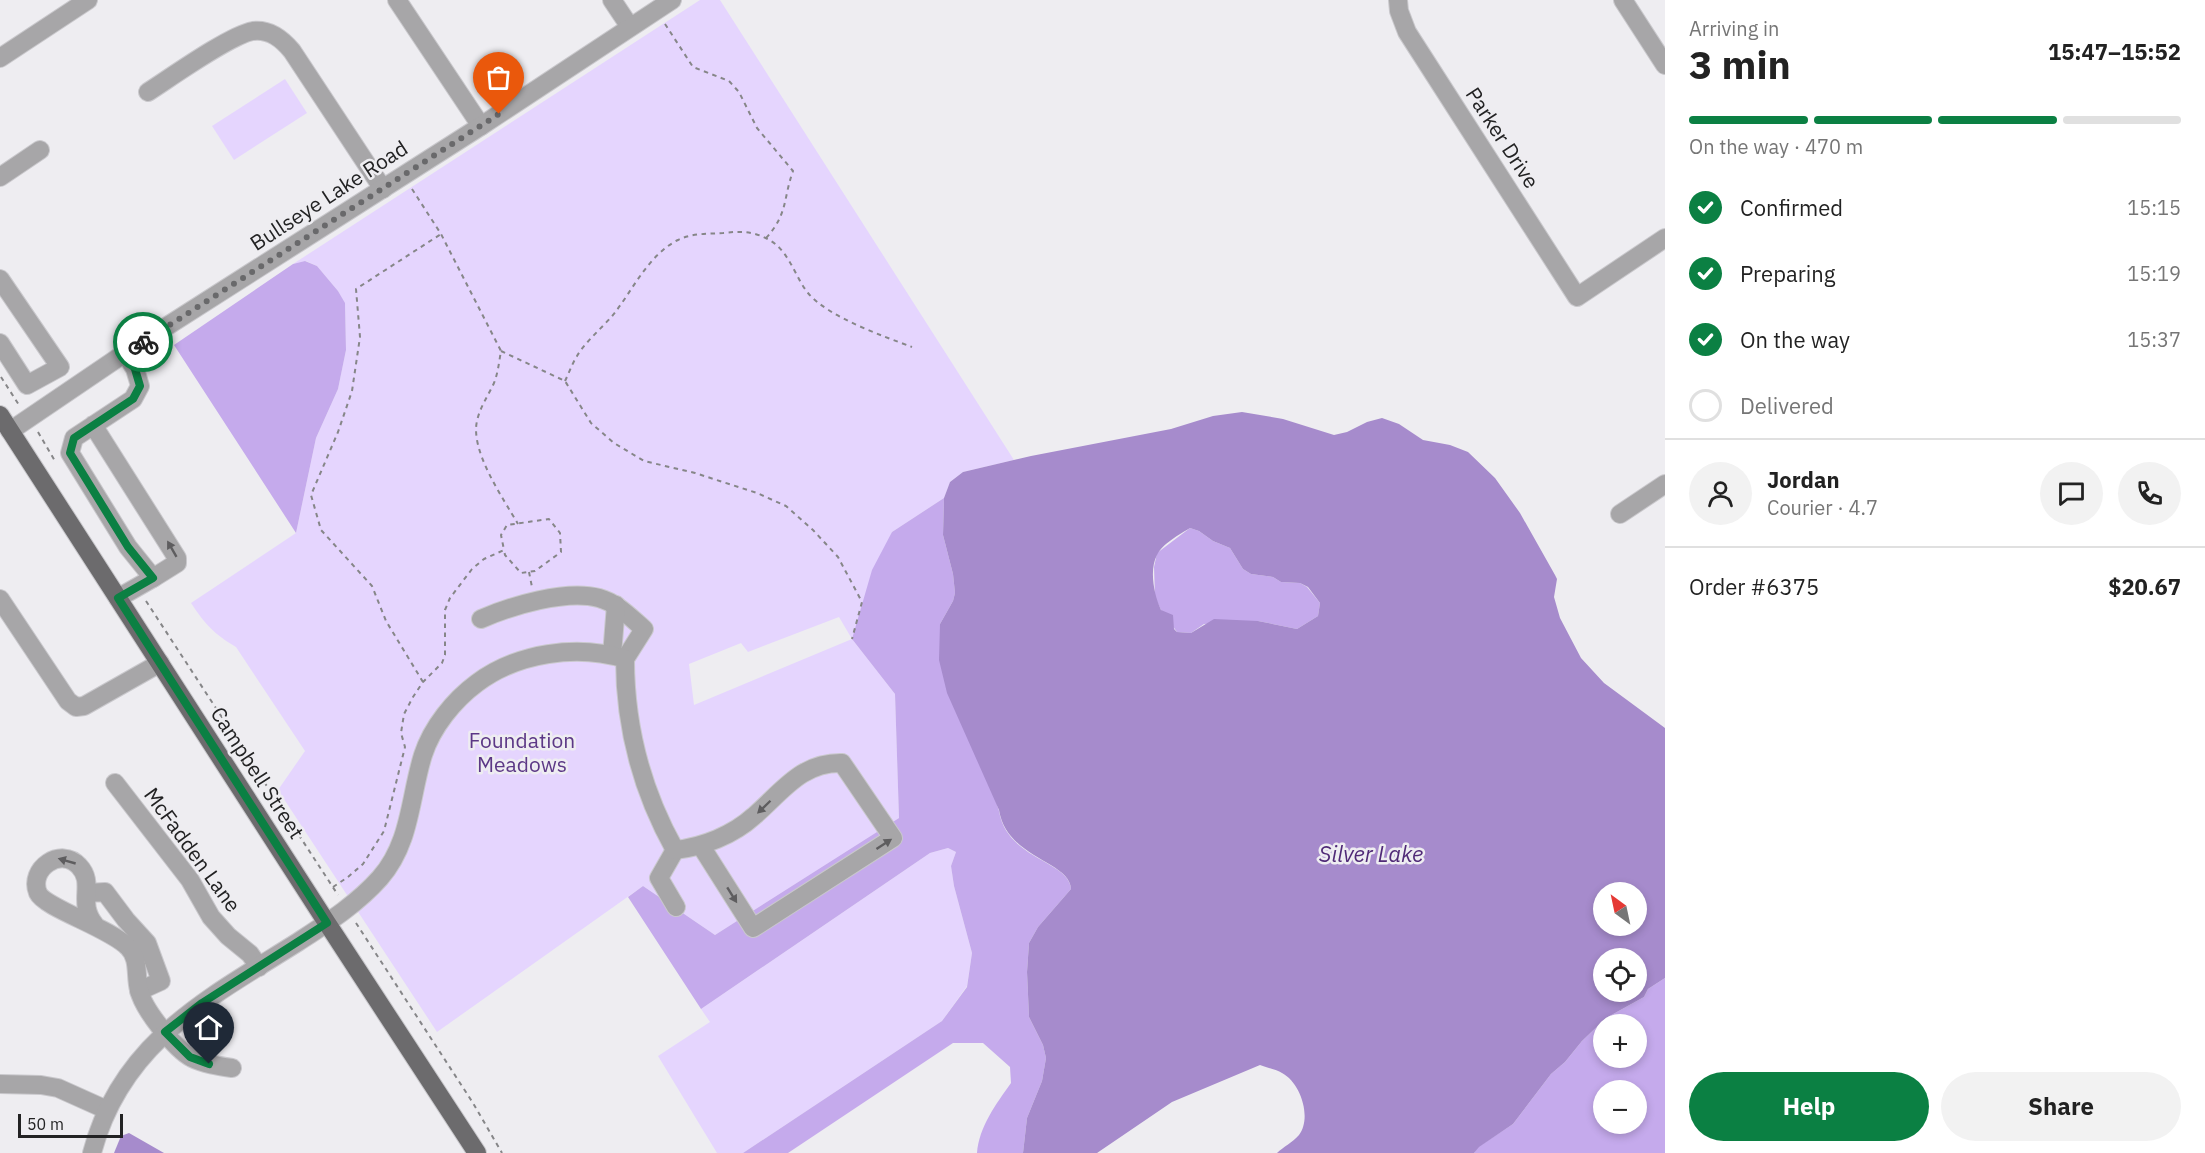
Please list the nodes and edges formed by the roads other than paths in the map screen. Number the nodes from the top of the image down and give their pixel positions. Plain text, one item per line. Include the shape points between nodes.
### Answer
1 (88, 0) edge
2 (397, 0) edge
3 (612, 0) edge
4 (672, 0) edge
5 (1398, 0) edge
6 (1623, 0) edge
7 (630, 27) junction
8 (0, 58) edge
9 (1665, 65) edge
10 (148, 92) dead end
11 (481, 126) junction
12 (40, 150) dead end
13 (0, 177) edge
14 (382, 189) junction
15 (1665, 238) edge
16 (0, 279) edge
17 (0, 343) edge
18 (126, 353) junction
19 (0, 415) edge
20 (91, 427) junction
21 (5, 435) edge
22 (1665, 483) edge
23 (1620, 514) dead end
24 (153, 578) junction
25 (118, 598) junction
26 (0, 599) edge
27 (616, 605) junction
28 (481, 619) dead end
29 (619, 657) junction
30 (160, 663) junction
31 (115, 783) dead end
32 (701, 846) junction
33 (675, 850) junction
34 (87, 892) junction
35 (676, 907) dead end
36 (327, 923) junction
37 (95, 925) junction
38 (259, 967) junction
39 (139, 991) junction
40 (165, 1032) junction
41 (232, 1068) dead end
42 (0, 1084) edge
43 (107, 1110) junction
44 (92, 1153) edge
45 (477, 1153) edge

1 - 8 street
2 - 11 street
3 - 7 street
4 - 7 street, Bullseye Lake Road
5 - 15 street, Parker Drive via 1407,32 1577,297
6 - 9 street
7 - 11 street, Bullseye Lake Road
10 - 14 street via 233,39 253,31 281,38
11 - 14 street, Bullseye Lake Road
12 - 13 street
14 - 18 street, Bullseye Lake Road
16 - 17 street via 60,367 27,385
18 - 20 street via 140,386 133,399
18 - 21 street, Bullseye Lake Road
19 - 21 main road, Campbell Street
20 - 24 street via 74,438 70,453 128,547
24 -> 20 street via 177,563 177,558
21 - 25 main road, Campbell Street
22 - 23 street
24 - 25 street
25 - 30 main road, Campbell Street
26 - 30 street via 68,701 76,706 84,706
27 - 28 street via 584,596 557,598 519,605
27 - 29 street
27 - 29 street via 644,629
29 - 33 street via 633,742
29 - 36 street via 542,655 495,671 476,684 444,717 423,754 395,857 381,877
30 - 36 main road, Campbell Street
31 - 38 street, McFadden Lane via 190,880 211,917
32 -> 32 street via 753,928 893,838 842,763 828,763 806,770 753,818
32 - 33 street
33 - 35 street via 659,878
34 - 37 street via 86,911
34 -> 37 street via 84,872 68,859 48,862 39,873 36,886 42,899
34 - 39 street via 105,892 147,943 161,981
36 - 38 street
36 - 45 main road, Campbell Street
37 - 39 street via 130,950
38 - 40 street
39 - 40 street
40 - 41 street via 190,1057
40 - 43 street via 145,1052
42 - 43 street via 58,1088
43 - 44 street

